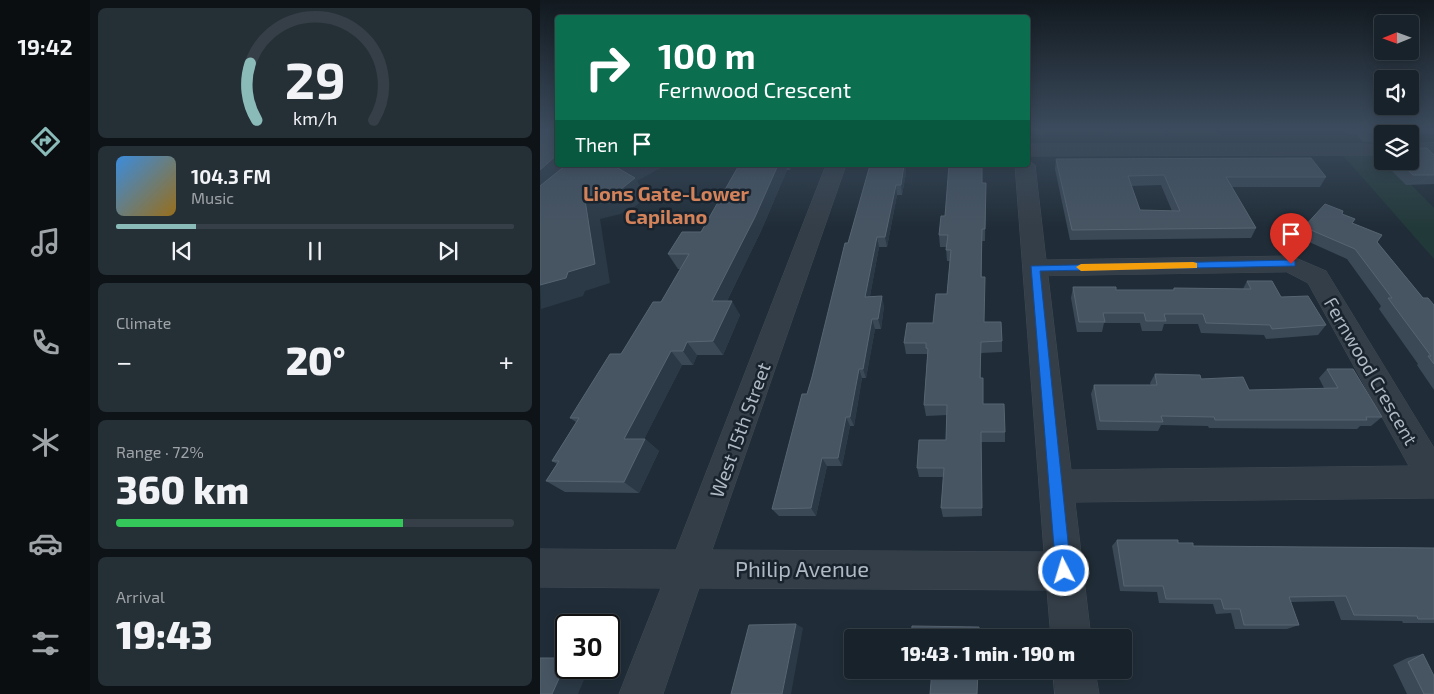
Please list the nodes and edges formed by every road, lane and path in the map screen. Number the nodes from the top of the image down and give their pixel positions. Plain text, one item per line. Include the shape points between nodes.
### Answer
1 (835, 167) edge
2 (1025, 167) edge
3 (1034, 268) junction
4 (1434, 481) edge
5 (1057, 486) junction
6 (540, 568) edge
7 (689, 568) junction
8 (1064, 571) junction
9 (1070, 629) edge
10 (1075, 679) edge
11 (641, 694) edge
12 (1077, 694) edge

1 - 7 street, West 15th Street
2 - 3 street
3 - 4 street, Fernwood Crescent via 1291,264 1317,277
3 - 5 street
4 - 5 street, Fernwood Crescent
5 - 8 street
6 - 7 street, Philip Avenue
7 - 8 street, Philip Avenue
7 - 11 street, West 15th Street
8 - 9 street
10 - 12 street

